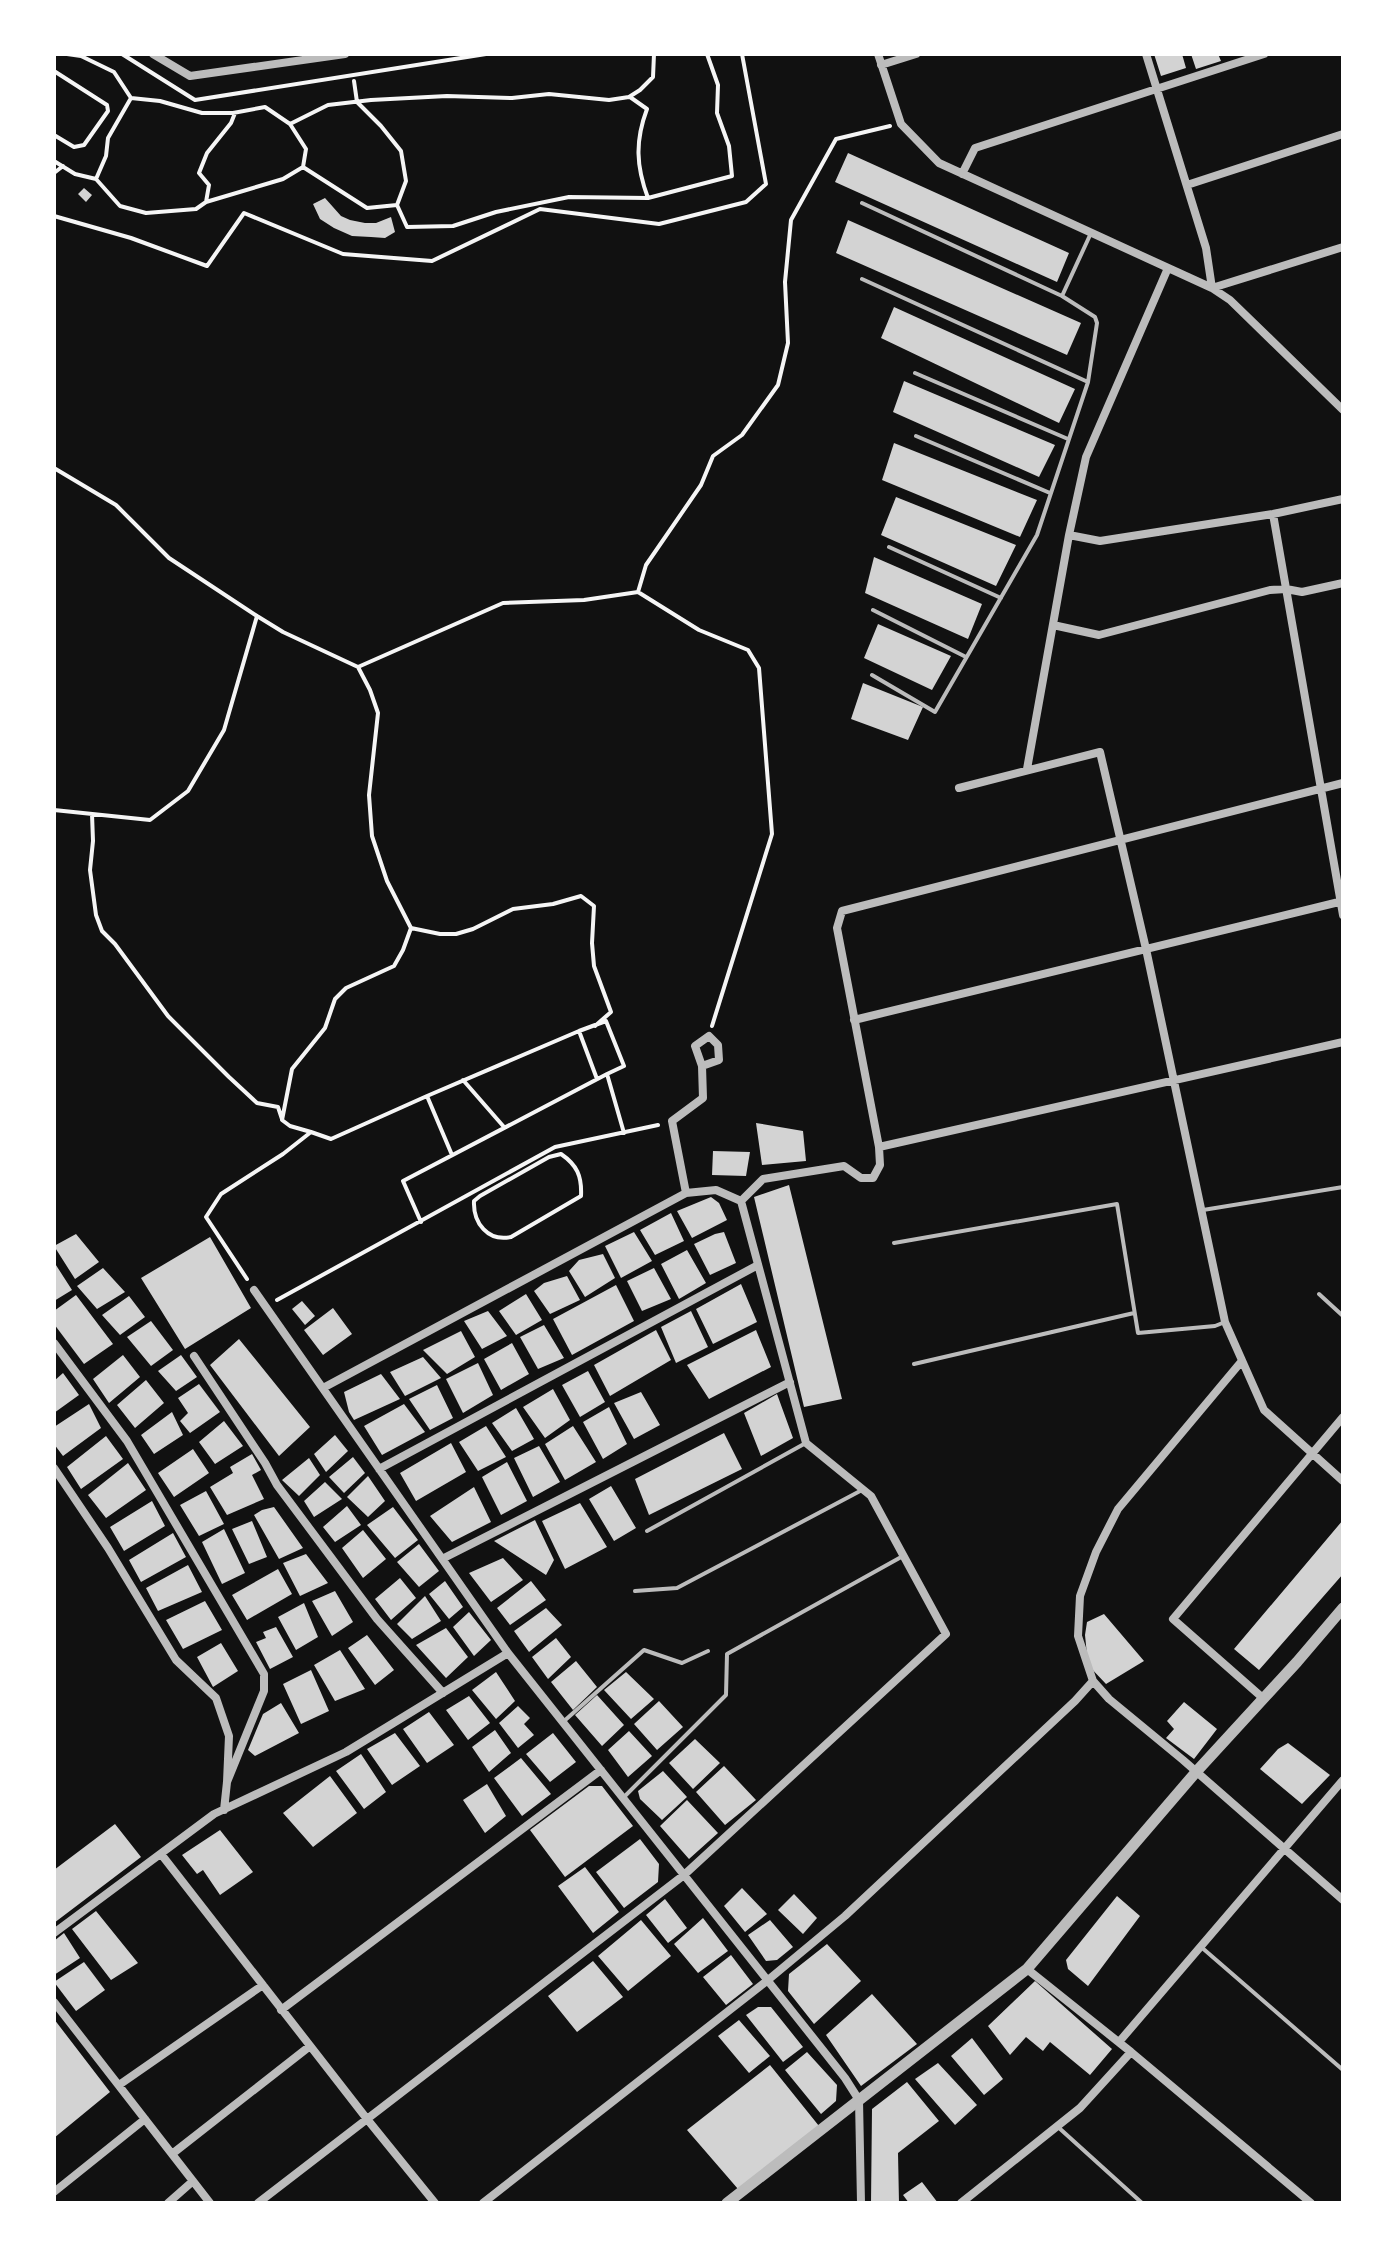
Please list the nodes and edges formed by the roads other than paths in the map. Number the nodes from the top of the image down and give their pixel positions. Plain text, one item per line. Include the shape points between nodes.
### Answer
1 (153, 54) edge
2 (345, 54) edge
3 (878, 54) edge
4 (916, 54) edge
5 (1146, 54) edge
6 (1264, 54) edge
7 (881, 65) junction
8 (1157, 88) junction
9 (1343, 134) edge
10 (962, 174) junction
11 (1187, 185) junction
12 (862, 203) dead end
13 (1091, 233) junction
14 (1343, 247) edge
15 (1168, 268) junction
16 (862, 279) dead end
17 (1212, 288) junction
18 (1062, 296) junction
19 (915, 373) dead end
20 (1088, 382) junction
21 (1343, 410) edge
22 (916, 436) dead end
23 (1068, 439) junction
24 (1050, 493) junction
25 (1343, 499) edge
26 (1273, 514) junction
27 (1069, 535) junction
28 (889, 547) dead end
29 (1343, 583) edge
30 (1286, 589) junction
31 (1001, 598) junction
32 (873, 610) dead end
33 (1053, 625) junction
34 (966, 657) junction
35 (872, 675) dead end
36 (1027, 769) junction
37 (1343, 783) edge
38 (959, 788) dead end
39 (1321, 788) junction
40 (1121, 840) junction
41 (1342, 901) edge
42 (1343, 915) edge
43 (1146, 949) junction
44 (854, 1020) junction
45 (1343, 1042) edge
46 (702, 1066) junction
47 (1174, 1080) junction
48 (879, 1147) junction
49 (1343, 1187) edge
50 (686, 1193) junction
51 (741, 1201) junction
52 (1201, 1211) junction
53 (894, 1243) dead end
54 (758, 1265) junction
55 (254, 1290) road end
56 (1319, 1294) dead end
57 (1134, 1313) junction
58 (1343, 1316) edge
59 (1225, 1322) junction
60 (54, 1343) edge
61 (194, 1356) dead end
62 (1241, 1362) junction
63 (914, 1364) dead end
64 (790, 1382) junction
65 (323, 1388) junction
66 (1343, 1417) edge
67 (806, 1443) junction
68 (1312, 1453) junction
69 (54, 1468) edge
70 (379, 1469) junction
71 (1343, 1481) edge
72 (862, 1490) junction
73 (647, 1531) dead end
74 (903, 1556) junction
75 (442, 1559) junction
76 (635, 1591) dead end
77 (1343, 1608) edge
78 (708, 1651) dead end
79 (508, 1653) junction
80 (1093, 1681) junction
81 (443, 1693) junction
82 (1264, 1699) junction
83 (563, 1722) junction
84 (601, 1770) junction
85 (1196, 1772) junction
86 (1343, 1780) edge
87 (227, 1782) junction
88 (623, 1798) junction
89 (224, 1810) junction
90 (1284, 1849) junction
91 (161, 1854) junction
92 (684, 1875) junction
93 (1343, 1900) edge
94 (54, 1933) edge
95 (1200, 1946) junction
96 (1027, 1969) junction
97 (768, 1980) junction
98 (263, 1985) junction
99 (54, 2002) edge
100 (281, 2010) junction
101 (1119, 2042) junction
102 (310, 2046) junction
103 (1131, 2052) junction
104 (1343, 2070) edge
105 (119, 2085) junction
106 (859, 2100) junction
107 (145, 2119) junction
108 (367, 2119) junction
109 (1057, 2126) junction
110 (172, 2154) junction
111 (193, 2181) junction
112 (54, 2192) edge
113 (967, 2201) edge
114 (168, 2203) edge
115 (210, 2203) edge
116 (258, 2203) edge
117 (435, 2203) edge
118 (483, 2203) edge
119 (727, 2203) edge
120 (861, 2203) edge
121 (1142, 2203) edge
122 (1311, 2203) edge

1 - 2 street via 190,76
3 - 7 street
4 - 7 street
5 - 8 street
6 - 8 street
7 - 10 street via 901,124 939,163
8 - 10 street via 975,148
8 - 11 street
9 - 11 street
10 - 13 street
11 - 17 street
12 - 18 lane
13 - 15 street
13 - 18 lane
14 - 17 street
15 - 17 street
15 - 27 street via 1086,457
16 - 20 lane
17 - 21 street
18 - 20 lane via 1097,323
19 - 23 lane
20 - 23 lane
22 - 24 lane
23 - 24 lane
24 - 31 lane via 1037,535
25 - 26 street
26 - 27 street via 1100,541
26 - 30 street
27 - 33 street
28 - 31 lane
29 - 30 street via 1302,592
30 - 33 street via 1099,635
30 - 39 street
31 - 34 lane
32 - 34 lane
33 - 36 street
34 - 35 lane via 935,712
36 - 38 street
36 - 40 street via 1100,752
37 - 39 street
39 - 40 street
39 - 41 street
40 - 43 street
40 - 44 street via 842,911 837,928
41 - 42 street
41 - 43 street
43 - 44 street
43 - 47 street
44 - 48 street
45 - 47 street
46 - 46 street via 719,1060 718,1045 709,1036 695,1046
46 - 50 street via 703,1098 672,1121
47 - 48 street
47 - 52 street
48 - 51 street via 880,1165 873,1178 861,1178 844,1166 763,1179
49 - 52 lane
50 - 51 street via 716,1190
50 - 65 street
51 - 54 street
52 - 59 street
53 - 57 lane via 1117,1204
54 - 64 street
54 - 70 street
55 - 65 street
56 - 58 lane
57 - 59 lane via 1138,1333
57 - 63 lane
59 - 62 street
60 - 87 street via 127,1441 264,1674 264,1691
61 - 81 street via 277,1485 377,1619
62 - 68 street via 1264,1410
62 - 80 street via 1118,1509 1096,1552 1080,1596 1078,1636
64 - 67 street
64 - 75 street
65 - 70 street
66 - 68 street
67 - 72 street
67 - 73 lane
68 - 71 street
68 - 82 street via 1173,1619
69 - 87 street via 176,1660 216,1698 229,1736
70 - 75 street
72 - 74 street via 871,1496
72 - 76 lane via 677,1588
74 - 88 lane via 727,1654 726,1695
74 - 92 street via 946,1634
75 - 79 street
77 - 82 street
78 - 83 lane via 682,1663 644,1650
79 - 81 street
79 - 83 street
80 - 85 street
80 - 97 street via 845,1916
81 - 89 street via 346,1752
82 - 85 street
83 - 84 street
84 - 88 street
84 - 100 street
85 - 90 street
85 - 96 street
86 - 90 street
87 - 89 street
88 - 92 street
89 - 91 street
90 - 93 street
90 - 95 street
91 - 94 street
91 - 98 street
92 - 97 street
92 - 108 street
95 - 101 street
95 - 104 lane
96 - 101 street
96 - 106 street
97 - 106 street
97 - 118 street
98 - 100 street
98 - 105 street
99 - 105 street
100 - 102 street
101 - 103 street
102 - 108 street
102 - 110 street
103 - 109 street
103 - 122 street
105 - 107 street
106 - 119 street
106 - 120 street
107 - 110 street
107 - 112 street
108 - 116 street
108 - 117 street
109 - 113 street
109 - 121 lane
110 - 111 street
111 - 114 street
111 - 115 street

